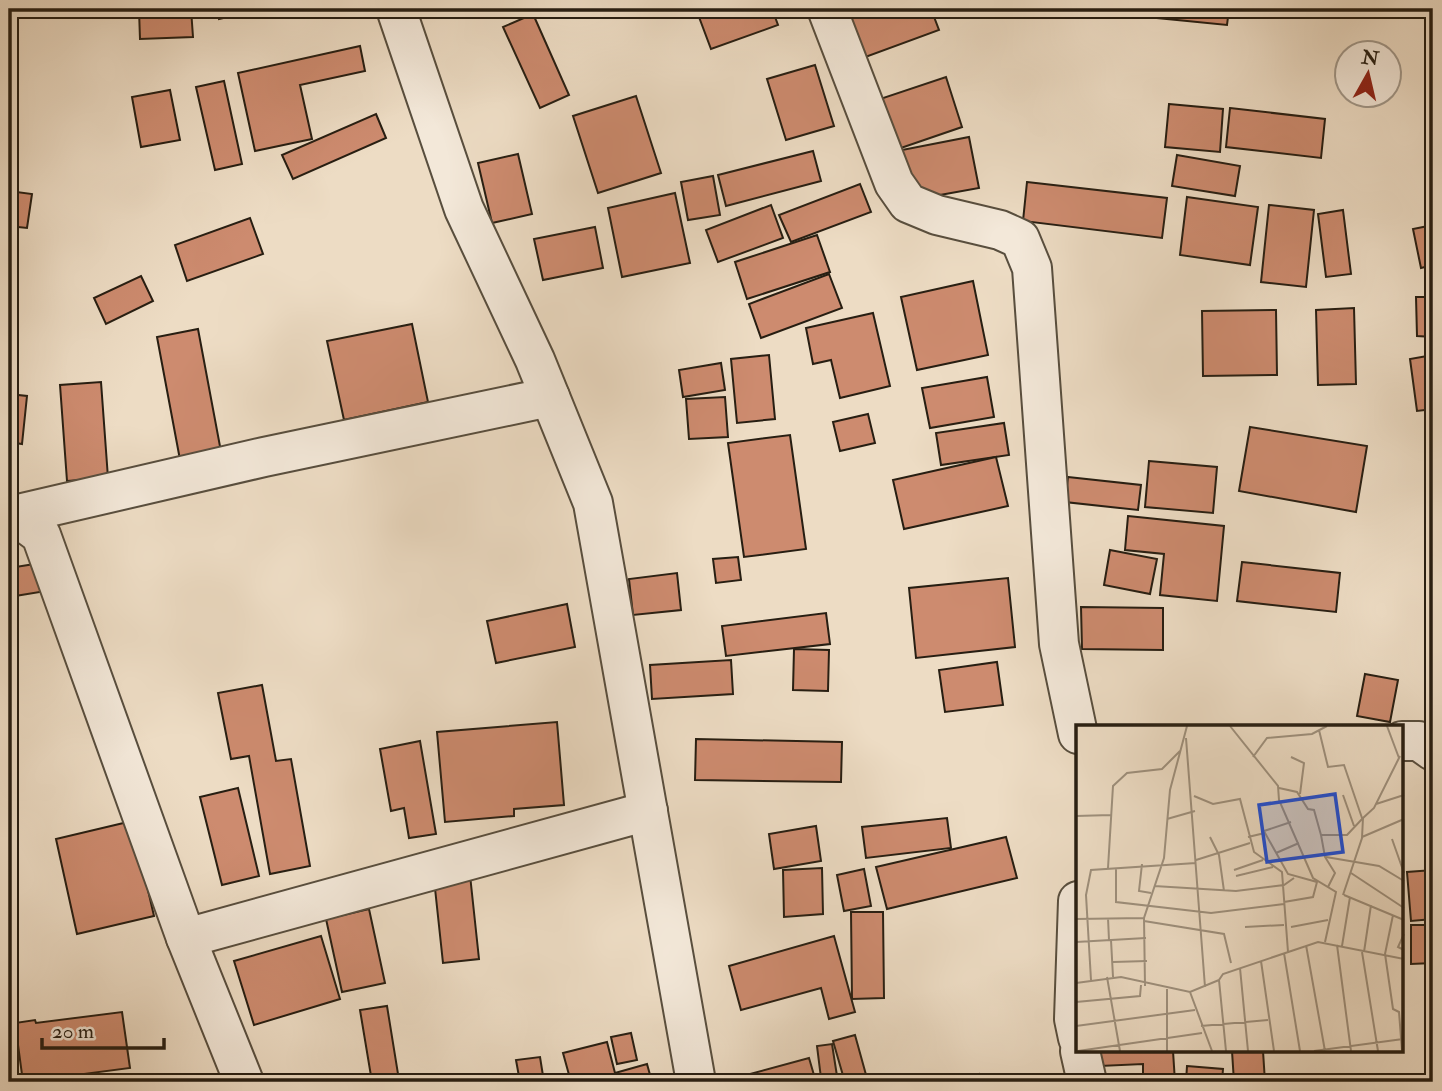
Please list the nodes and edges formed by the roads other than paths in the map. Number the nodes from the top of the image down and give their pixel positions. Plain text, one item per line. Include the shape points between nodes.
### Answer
1 (396, 9) edge
2 (827, 9) edge
3 (550, 397) junction
4 (12, 514) edge
5 (1076, 725) edge
6 (1404, 741) edge
7 (1433, 751) edge
8 (648, 811) junction
9 (186, 938) junction
10 (1076, 960) edge
11 (1076, 1028) edge
12 (1080, 1052) edge
13 (244, 1082) edge
14 (696, 1082) edge
15 (1087, 1082) edge

1 - 3 street via 464,209
2 - 5 street via 894,183 908,202 1020,239 1032,268 1059,644
3 - 4 street
3 - 8 street via 593,503
4 - 9 street via 41,535
6 - 7 street via 1419,741
8 - 9 street
8 - 14 street
9 - 13 street
10 - 11 street
12 - 15 street

